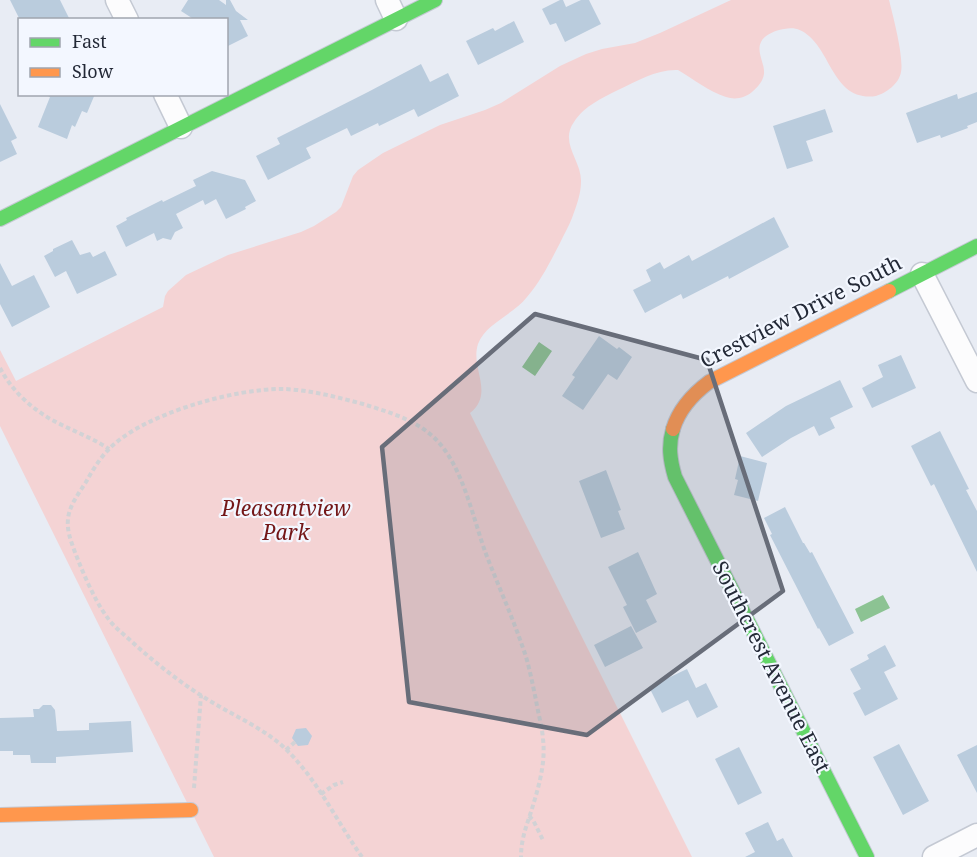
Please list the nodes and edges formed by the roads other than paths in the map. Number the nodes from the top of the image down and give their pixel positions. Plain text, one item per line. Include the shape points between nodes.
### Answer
1 (117, 0) edge
2 (435, 0) edge
3 (392, 10) edge
4 (126, 18) edge
5 (166, 96) edge
6 (182, 128) junction
7 (0, 219) edge
8 (977, 246) edge
9 (922, 274) junction
10 (977, 381) edge
11 (675, 477) joint
12 (191, 810) road end
13 (0, 815) edge
14 (977, 836) edge
15 (867, 857) edge
16 (934, 857) edge

1 - 4 street
2 - 3 street
3 - 6 street
5 - 6 street
6 - 7 street
8 - 9 street, Crestview Drive South
9 - 10 street
9 - 11 street, Crestview Drive South via 697,390 672,431 669,460
11 - 15 street, Southcrest Avenue East
12 - 13 street
14 - 16 street

